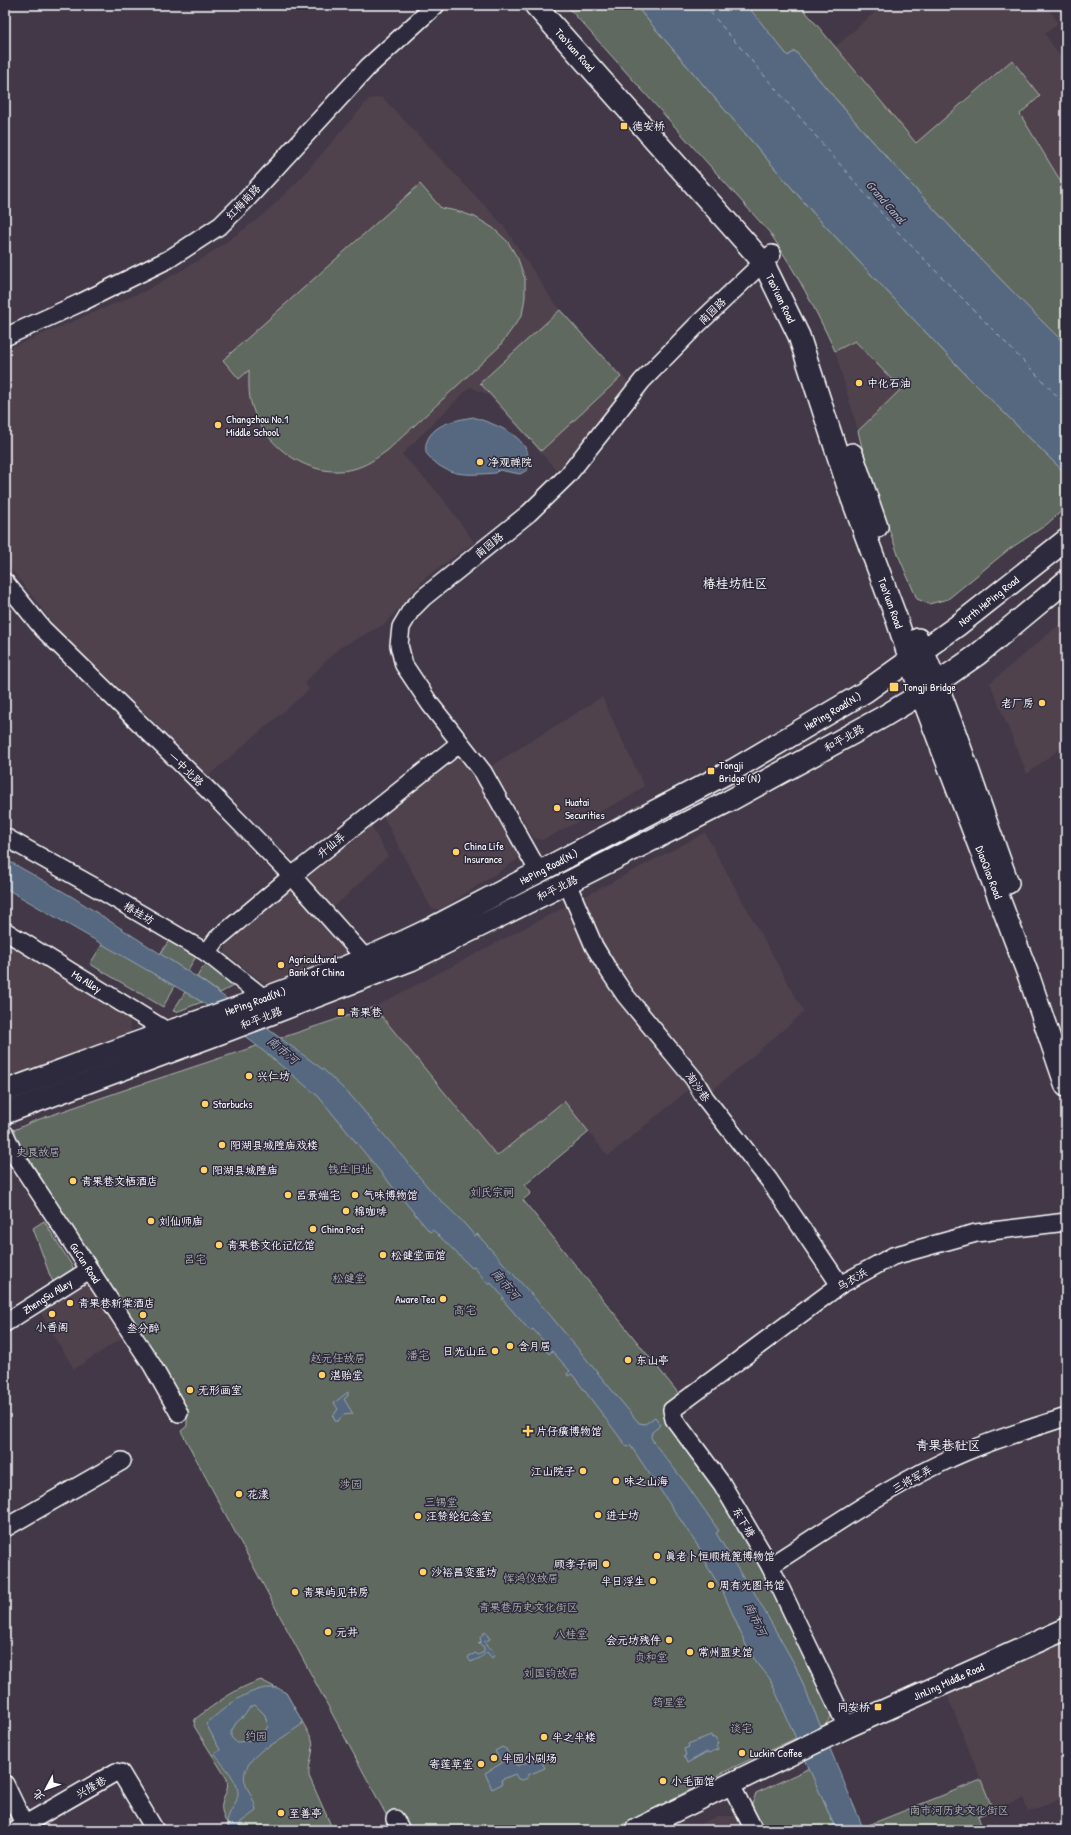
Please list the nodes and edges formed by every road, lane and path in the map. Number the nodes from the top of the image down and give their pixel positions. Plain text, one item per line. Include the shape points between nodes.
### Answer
1 (436, 5) edge
2 (534, 5) edge
3 (552, 5) edge
4 (767, 258) junction
5 (5, 337) edge
6 (1066, 540) edge
7 (1066, 581) edge
8 (5, 582) edge
9 (917, 656) junction
10 (929, 689) junction
11 (460, 743) junction
12 (5, 837) edge
13 (539, 872) junction
14 (292, 876) junction
15 (567, 883) junction
16 (5, 931) edge
17 (207, 953) junction
18 (365, 958) junction
19 (259, 1007) junction
20 (168, 1032) junction
21 (188, 1045) junction
22 (1066, 1048) edge
23 (1066, 1086) edge
24 (5, 1091) edge
25 (5, 1113) edge
26 (5, 1134) edge
27 (1066, 1222) edge
28 (89, 1270) junction
29 (840, 1285) junction
30 (5, 1322) edge
31 (672, 1410) joint
32 (179, 1413) dead end
33 (1066, 1417) edge
34 (122, 1461) dead end
35 (5, 1528) edge
36 (770, 1566) junction
37 (1066, 1629) edge
38 (839, 1730) junction
39 (730, 1783) junction
40 (5, 1784) edge
41 (22, 1828) edge
42 (155, 1830) edge
43 (636, 1830) edge
44 (754, 1830) edge

1 - 5 street, 红梅南路 via 368,68 221,225 169,259
2 - 4 main road, TaoYuan Road
3 - 4 main road, TaoYuan Road
4 - 9 main road, TaoYuan Road via 811,330 905,608
4 - 11 street, 南园路 via 642,381 568,475 529,514 411,610 401,627 399,645 404,664
6 - 9 main road, North HePing Road
7 - 10 main road, 和平北路 via 977,655
8 - 14 street, 一中北路 via 43,629
9 - 10 main road, DiaoQiao Road
9 - 13 main road, HePing Road(N.) via 864,692 733,770
10 - 15 main road, 和平北路 via 729,801
10 - 22 main road, DiaoQiao Road via 953,723 983,816
10 - 23 main road, DiaoQiao Road
11 - 13 street, 南园路 via 483,772
11 - 14 street, 升仙弄
12 - 17 street, 椿桂坊
13 - 18 main road, HePing Road(N.) via 411,939
14 - 17 street, 升仙弄 via 218,939
14 - 18 street, 一中北路
15 - 19 main road, 和平北路 via 411,960
15 - 29 street, 淘沙巷 via 594,946 625,995 694,1079 705,1098 769,1180
16 - 20 street, Ma Alley
17 - 19 street, 椿桂坊
18 - 19 main road, HePing Road(N.)
19 - 20 main road, HePing Road(N.) via 213,1016
19 - 21 main road, 和平北路 via 230,1030
20 - 21 street, Ma Alley
20 - 24 main road
21 - 25 main road, 和平北路
26 - 28 street, GuCun Road via 14,1154
27 - 29 street, 乌衣浜 via 976,1233 893,1256
28 - 30 street, ZhengSu Alley
28 - 32 street, GuCun Road via 152,1365
29 - 31 street, 乌衣浜
31 - 36 street, 东下塘 via 674,1419 722,1484
33 - 36 street, 三将军弄 via 941,1462 866,1504
34 - 35 street
36 - 38 street, 东下塘
37 - 38 main road, JinLing Middle Road
38 - 39 main road, JinLing Middle Road
39 - 43 main road
39 - 44 street
40 - 41 street
41 - 42 street, 兴隆巷 via 116,1772 121,1773

